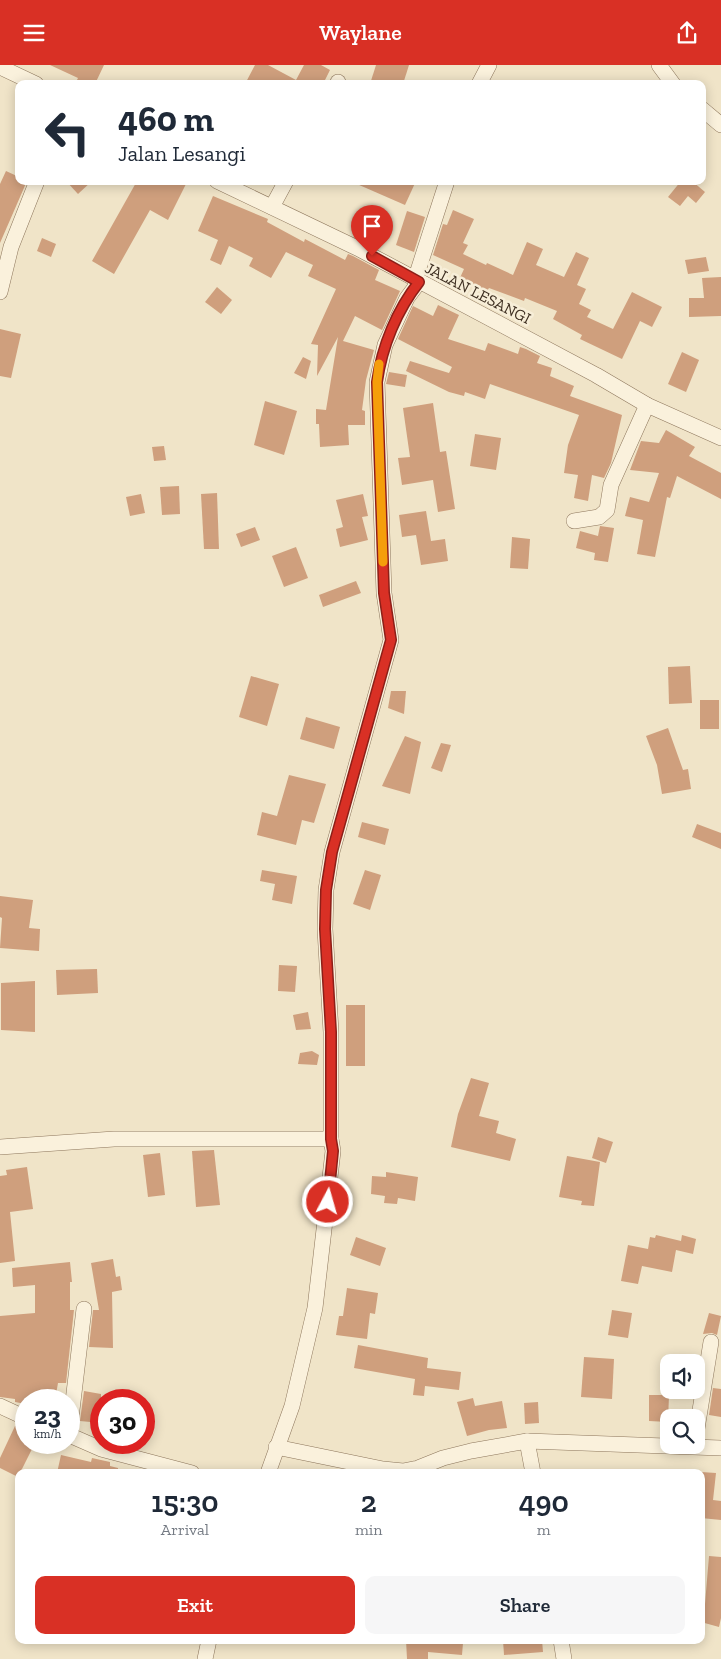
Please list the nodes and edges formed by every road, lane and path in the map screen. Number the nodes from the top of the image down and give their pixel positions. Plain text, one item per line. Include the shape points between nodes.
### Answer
1 (489, 65) edge
2 (659, 65) edge
3 (0, 67) edge
4 (28, 80) edge
5 (481, 80) edge
6 (670, 80) edge
7 (706, 112) edge
8 (721, 125) edge
9 (35, 185) edge
10 (225, 185) edge
11 (284, 185) edge
12 (446, 185) edge
13 (272, 207) junction
14 (417, 281) junction
15 (0, 292) edge
16 (647, 405) junction
17 (721, 438) edge
18 (574, 521) dead end
19 (331, 1139) junction
20 (0, 1147) edge
21 (84, 1309) dead end
22 (712, 1342) dead end
23 (74, 1389) edge
24 (0, 1406) edge
25 (701, 1409) edge
26 (15, 1413) edge
27 (80, 1440) edge
28 (527, 1441) junction
29 (660, 1442) edge
30 (705, 1444) edge
31 (276, 1447) junction
32 (721, 1448) edge
33 (177, 1469) edge
34 (269, 1469) edge
35 (382, 1469) edge
36 (413, 1469) edge
37 (531, 1469) edge
38 (208, 1644) edge
39 (562, 1644) edge
40 (205, 1659) edge
41 (564, 1659) edge

1 - 5 street
2 - 6 street
3 - 4 street
7 - 8 street
9 - 15 street via 11,247
10 - 13 street, JALAN LESANGI
11 - 13 street
12 - 14 street
13 - 14 street, JALAN LESANGI
14 - 16 street, JALAN LESANGI
14 - 19 street via 385,345 377,382 384,593 391,640 332,852 326,890
16 - 17 street, JALAN LESANGI
16 - 18 street via 611,485 607,510 599,517
19 - 20 street via 114,1139
19 - 31 street via 333,1151 315,1308 292,1406
21 - 23 street
22 - 25 street
24 - 26 street
27 - 33 street via 101,1449
28 - 29 street
28 - 36 street via 471,1451
28 - 37 street
30 - 32 street
31 - 34 street
31 - 35 street
38 - 40 street
39 - 41 street

